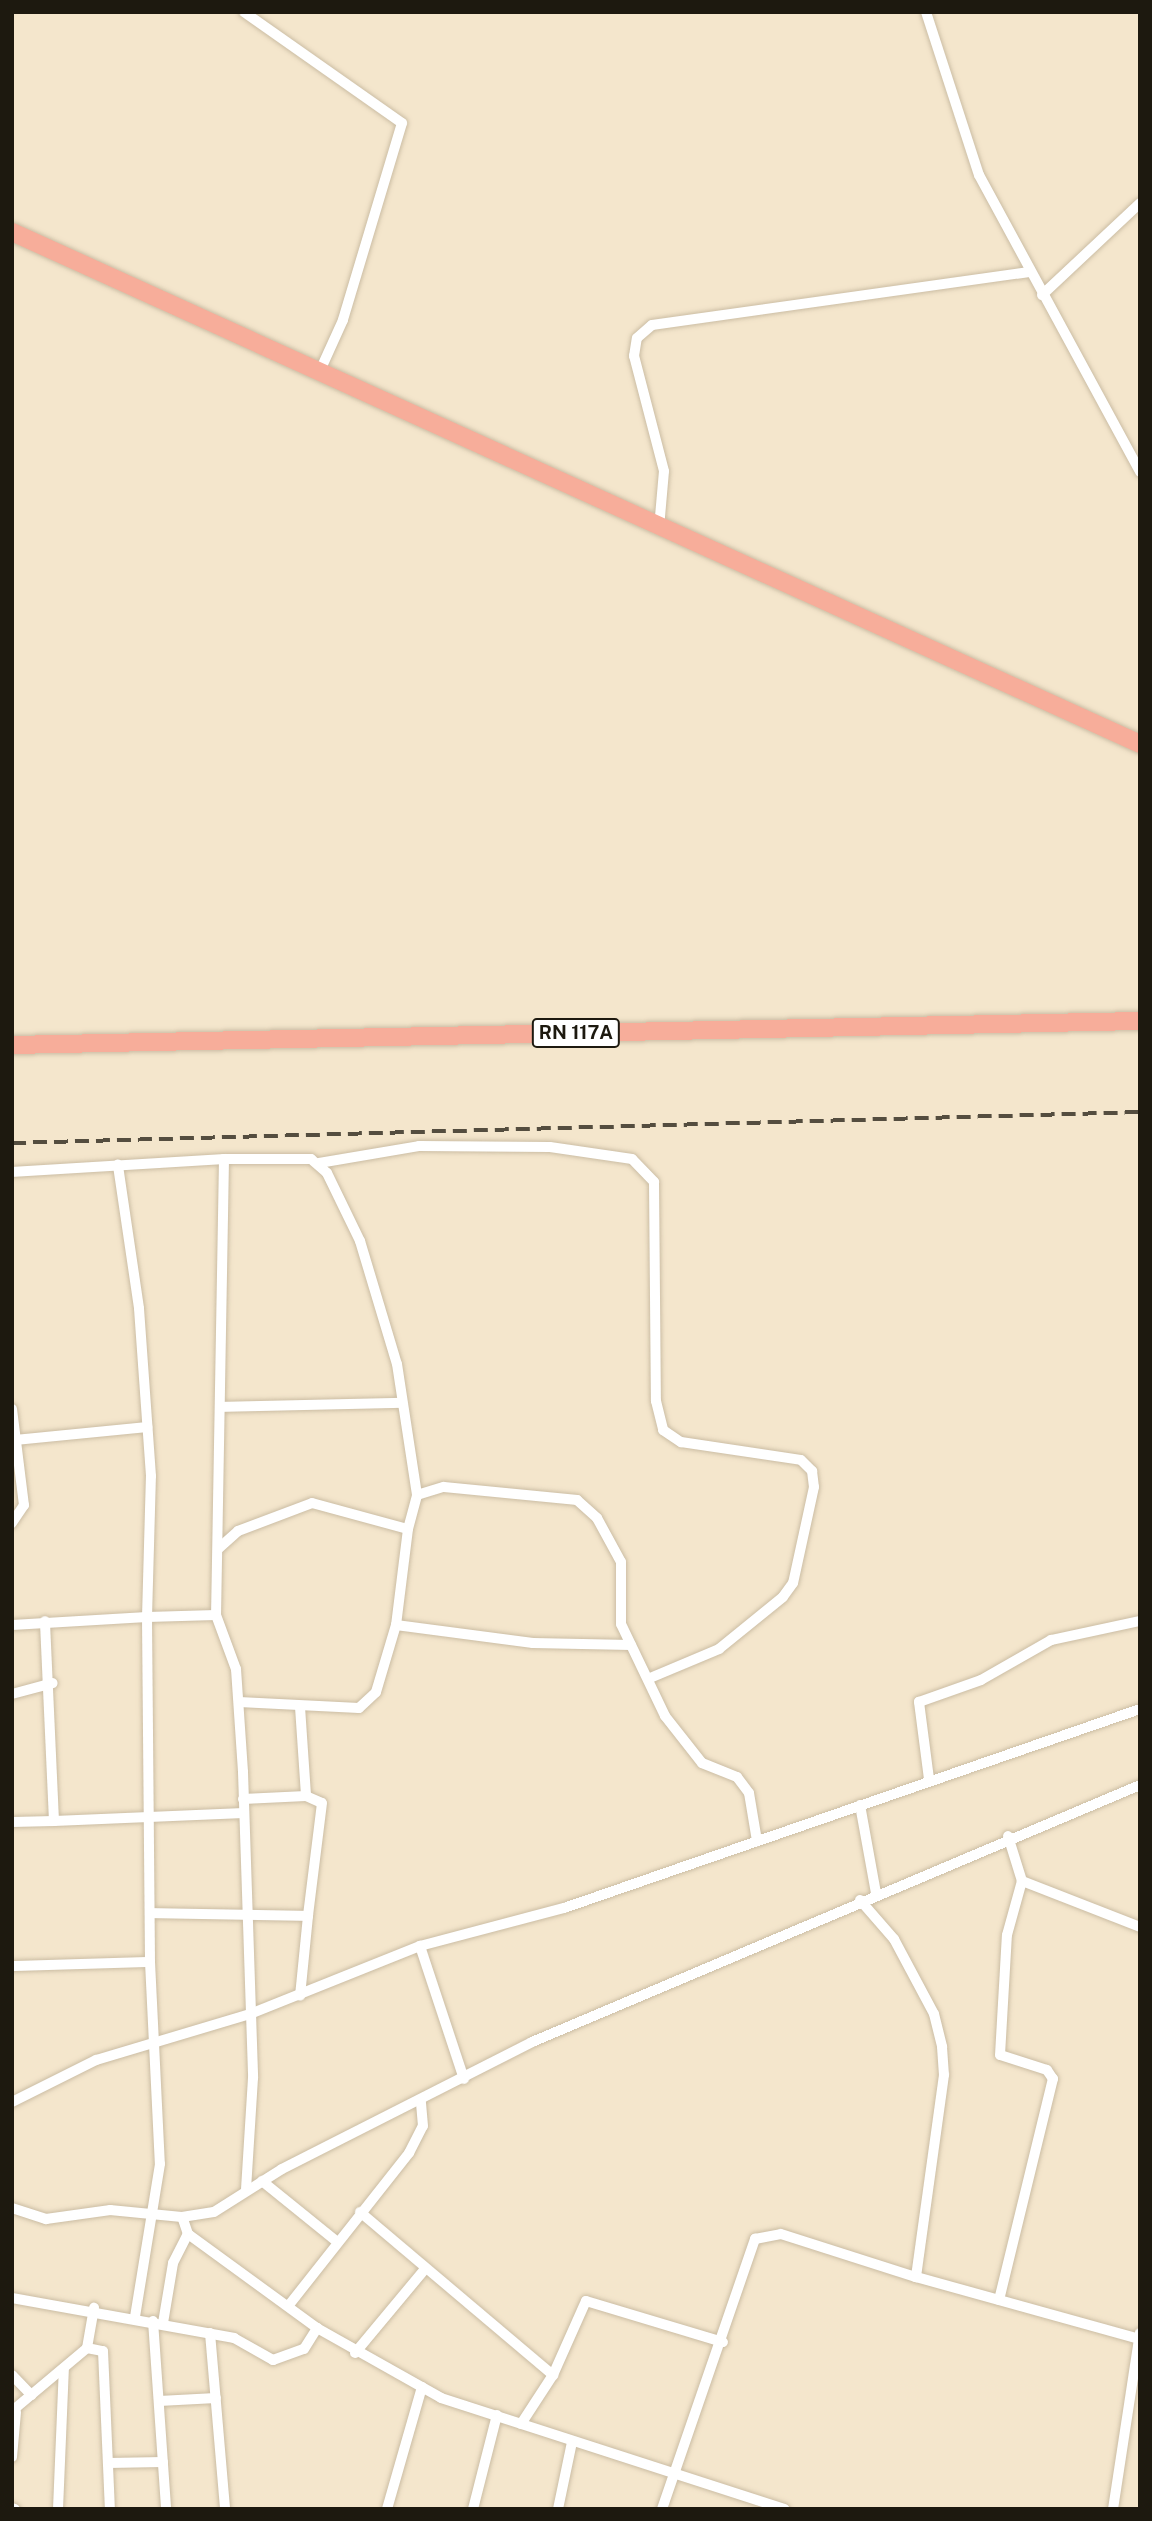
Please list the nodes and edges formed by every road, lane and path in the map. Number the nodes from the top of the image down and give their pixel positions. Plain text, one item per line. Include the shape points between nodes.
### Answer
1 (244, 12) edge
2 (926, 12) edge
3 (1140, 203) edge
4 (12, 232) edge
5 (1029, 272) junction
6 (1041, 295) junction
7 (319, 373) junction
8 (1140, 472) edge
9 (658, 529) junction
10 (1140, 744) edge
11 (1140, 1021) edge
12 (12, 1045) edge
13 (224, 1160) junction
14 (319, 1163) junction
15 (118, 1165) junction
16 (12, 1172) edge
17 (399, 1403) junction
18 (221, 1407) junction
19 (12, 1409) edge
20 (147, 1427) junction
21 (15, 1440) junction
22 (416, 1495) junction
23 (12, 1523) edge
24 (408, 1529) junction
25 (218, 1549) junction
26 (216, 1615) junction
27 (147, 1616) junction
28 (45, 1621) junction
29 (1140, 1621) edge
30 (12, 1625) edge
31 (396, 1625) junction
32 (631, 1645) junction
33 (650, 1678) junction
34 (53, 1683) junction
35 (12, 1694) edge
36 (239, 1702) junction
37 (300, 1707) junction
38 (1140, 1709) edge
39 (929, 1779) junction
40 (1140, 1785) edge
41 (306, 1796) junction
42 (243, 1799) junction
43 (860, 1805) junction
44 (244, 1813) junction
45 (152, 1817) junction
46 (54, 1821) junction
47 (12, 1822) edge
48 (1008, 1836) junction
49 (757, 1841) junction
50 (1022, 1881) junction
51 (876, 1893) junction
52 (860, 1900) junction
53 (151, 1913) junction
54 (245, 1915) junction
55 (308, 1916) junction
56 (1140, 1927) edge
57 (421, 1947) junction
58 (150, 1962) junction
59 (12, 1966) edge
60 (300, 1996) junction
61 (250, 2014) junction
62 (154, 2047) junction
63 (464, 2079) junction
64 (421, 2101) junction
65 (12, 2102) edge
66 (262, 2180) junction
67 (246, 2189) junction
68 (12, 2208) edge
69 (360, 2212) junction
70 (151, 2214) junction
71 (182, 2217) junction
72 (188, 2234) junction
73 (336, 2241) junction
74 (425, 2269) junction
75 (916, 2277) junction
76 (12, 2298) edge
77 (999, 2300) junction
78 (289, 2305) junction
79 (94, 2308) junction
80 (135, 2317) junction
81 (158, 2322) junction
82 (317, 2328) junction
83 (210, 2333) junction
84 (1139, 2337) edge
85 (723, 2342) junction
86 (87, 2348) junction
87 (355, 2353) junction
88 (64, 2368) junction
89 (12, 2375) edge
90 (553, 2375) junction
91 (422, 2387) junction
92 (31, 2395) junction
93 (216, 2398) junction
94 (159, 2401) junction
95 (14, 2412) edge
96 (497, 2415) junction
97 (521, 2424) junction
98 (572, 2442) junction
99 (12, 2456) edge
100 (163, 2462) junction
101 (108, 2463) junction
102 (675, 2476) junction
103 (763, 2506) edge
104 (58, 2509) edge
105 (110, 2509) edge
106 (166, 2509) edge
107 (225, 2509) edge
108 (387, 2509) edge
109 (473, 2509) edge
110 (558, 2509) edge
111 (662, 2509) edge
112 (785, 2509) edge
113 (1113, 2509) edge

1 - 7 street via 402,123 342,320
2 - 5 street via 959,130
3 - 6 street
4 - 7 main road
5 - 6 street
5 - 9 street via 652,324 638,338 634,356 664,471
6 - 8 street
7 - 9 main road
9 - 10 main road
11 - 12 main road, RN 117A
13 - 14 street
13 - 15 street
13 - 18 street
14 - 17 street via 360,1241 397,1364
14 - 33 street via 419,1146 526,1145 632,1159 645,1169 659,1206 656,1401 663,1430 681,1442 801,1460 813,1471 814,1487 793,1583 783,1597 719,1649
15 - 16 street
15 - 20 street via 139,1308
17 - 18 street
17 - 22 street
18 - 25 street
19 - 21 street
20 - 21 street
20 - 27 street
21 - 23 street via 24,1505
22 - 24 street
22 - 32 street via 453,1486 577,1500 597,1518 621,1562 621,1624
24 - 25 street via 312,1503 238,1531
24 - 31 street
25 - 26 street
26 - 27 street
26 - 36 street via 236,1669
27 - 28 street
27 - 45 street
28 - 30 street
28 - 34 street
29 - 39 street via 1051,1640 981,1680 919,1702
31 - 32 street via 533,1643
31 - 37 street via 369,1701 345,1711
32 - 33 street
33 - 49 street via 665,1716 697,1758 737,1777 749,1793
34 - 35 street
34 - 46 street
36 - 37 street
36 - 42 street
37 - 41 street
38 - 39 street
39 - 43 street
40 - 48 street
41 - 42 street
41 - 55 street via 318,1799 323,1812
42 - 44 street
43 - 49 street
43 - 51 street
44 - 45 street
44 - 54 street
45 - 46 street
45 - 53 street
46 - 47 street
48 - 50 street
48 - 51 street
49 - 57 street via 564,1908
50 - 56 street
50 - 77 street via 1007,1935 1000,2055 1053,2078
51 - 52 street
52 - 63 street via 532,2042
52 - 75 street via 894,1940 934,2014 942,2047 944,2075
53 - 54 street
53 - 58 street
54 - 55 street
54 - 61 street
55 - 60 street
57 - 60 street
57 - 63 street
58 - 59 street
58 - 62 street
60 - 61 street
61 - 62 street
61 - 67 street
62 - 65 street via 96,2060
62 - 70 street via 160,2164
63 - 64 street
64 - 66 street
64 - 69 street via 419,2136
66 - 67 street
66 - 73 street
67 - 71 street via 214,2212
68 - 70 street via 46,2219 110,2210
69 - 73 street
69 - 74 street
70 - 71 street
70 - 80 street
71 - 72 street
72 - 78 street
72 - 81 street via 173,2263
73 - 78 street
74 - 87 street
74 - 90 street
75 - 77 street
75 - 85 street via 770,2232 750,2247
76 - 79 street
77 - 84 street
78 - 82 street
79 - 80 street
79 - 86 street
80 - 81 street
81 - 83 street
81 - 94 street
82 - 83 street via 304,2349 284,2360
82 - 87 street
83 - 93 street
84 - 113 street
85 - 90 street via 586,2301
85 - 102 street
86 - 88 street
86 - 101 street via 103,2351
87 - 91 street
88 - 92 street
88 - 104 street
89 - 92 street
90 - 97 street
91 - 96 street
91 - 108 street
92 - 95 street
93 - 94 street
93 - 107 street
94 - 100 street
95 - 99 street
96 - 97 street
96 - 109 street
97 - 98 street
98 - 102 street
98 - 110 street
100 - 101 street
100 - 106 street
101 - 105 street
102 - 103 street
102 - 111 street
103 - 112 street

